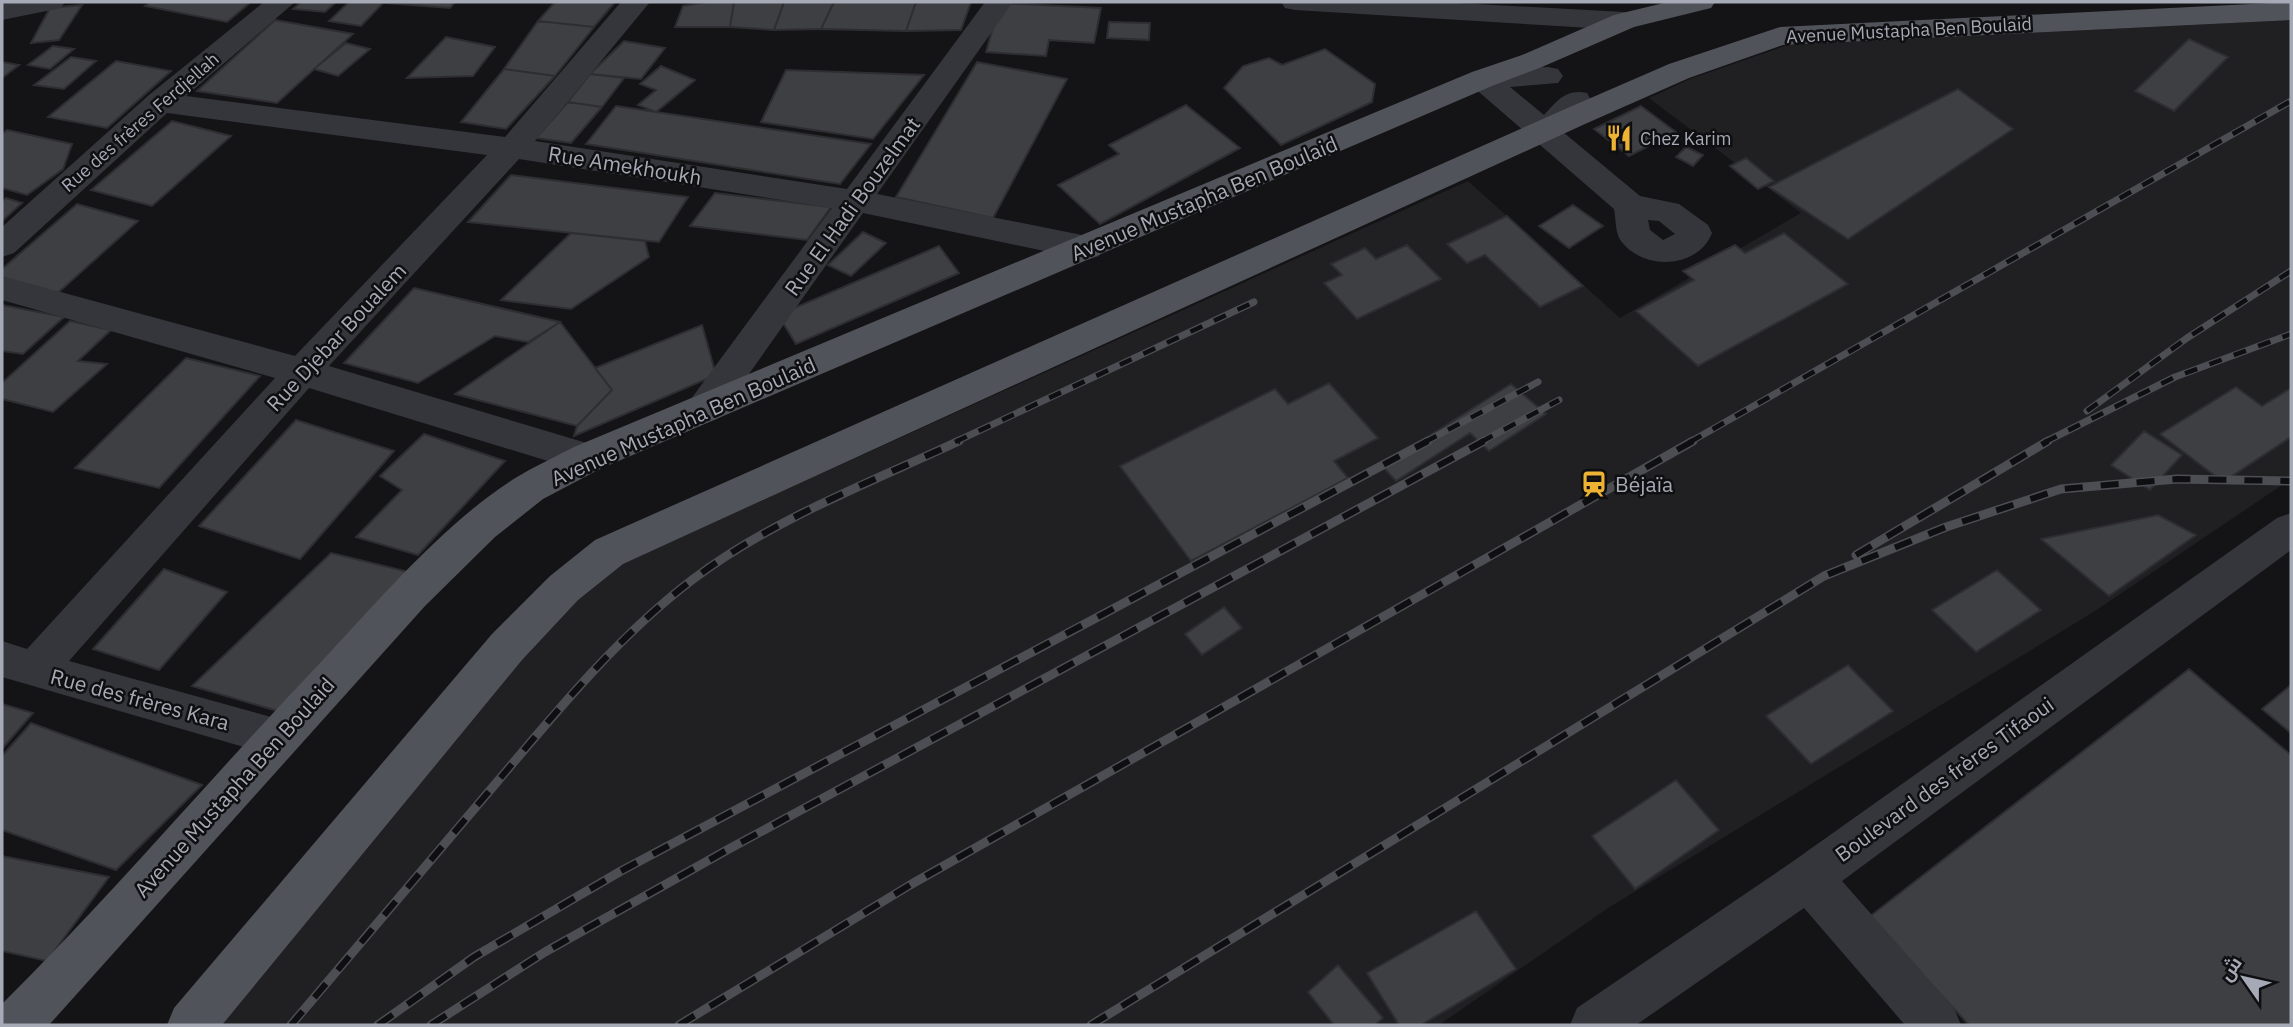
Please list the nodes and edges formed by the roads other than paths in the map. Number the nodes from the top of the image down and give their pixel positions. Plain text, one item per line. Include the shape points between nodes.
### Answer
1 (51, 2) edge
2 (281, 2) edge
3 (636, 2) edge
4 (999, 2) edge
5 (1295, 2) edge
6 (1701, 2) edge
7 (2, 11) edge
8 (2291, 11) edge
9 (1624, 21) junction
10 (1548, 76) dead end
11 (1482, 79) junction
12 (1576, 100) dead end
13 (160, 103) junction
14 (1545, 132) junction
15 (512, 148) junction
16 (856, 201) junction
17 (1630, 205) dead end
18 (2, 245) edge
19 (1087, 248) junction
20 (2, 288) edge
21 (302, 372) junction
22 (704, 409) junction
23 (587, 458) junction
24 (2286, 544) edge
25 (18, 664) edge
26 (278, 737) junction
27 (1808, 877) junction
28 (15, 1025) edge
29 (191, 1025) edge
30 (1594, 1025) edge
31 (1937, 1025) edge

1 - 7 street
2 - 13 street, Rue des frères Ferdjellah
3 - 15 street, Rue Djebar Boualem
4 - 16 street, Rue El Hadi Bouzelmat
5 - 9 street
6 - 9 main road, Avenue Mustapha Ben Boulaid
8 - 14 main road, Avenue Mustapha Ben Boulaid via 1780,36 1679,71
9 - 11 main road, Avenue Mustapha Ben Boulaid
10 - 11 street
11 - 14 street
11 - 19 main road, Avenue Mustapha Ben Boulaid
12 - 14 street
13 - 15 street, Rue Amekhoukh
13 - 18 street, Rue des frères Ferdjellah
14 - 17 street
14 - 29 main road, Avenue Mustapha Ben Boulaid via 609,552 564,588 507,647
15 - 16 street, Rue Amekhoukh
15 - 21 street, Rue Djebar Boualem
16 - 19 street, Rue Amekhoukh
16 - 22 street, Rue El Hadi Bouzelmat
19 - 22 main road, Avenue Mustapha Ben Boulaid
20 - 21 street
21 - 23 street
21 - 25 street, Rue Djebar Boualem
22 - 23 main road, Avenue Mustapha Ben Boulaid
23 - 26 main road, Avenue Mustapha Ben Boulaid via 530,488 481,526
24 - 27 street, Boulevard des frères Tifaoui
25 - 26 street, Rue des frères Kara
26 - 28 main road, Avenue Mustapha Ben Boulaid
27 - 30 street, Boulevard des frères Tifaoui
27 - 31 street

